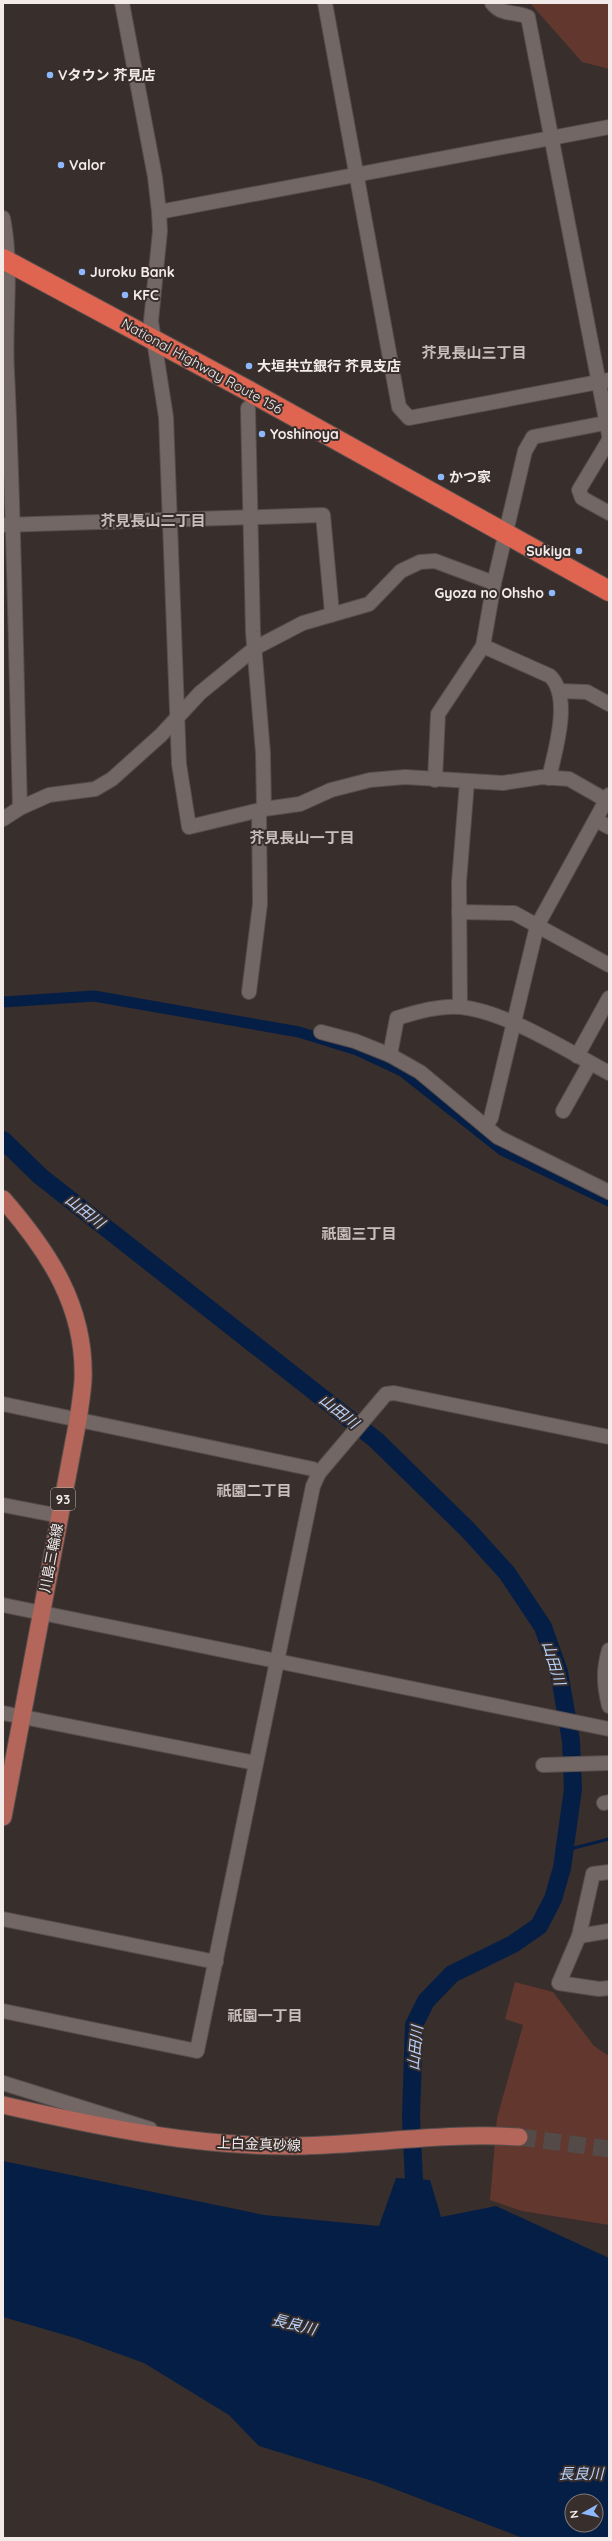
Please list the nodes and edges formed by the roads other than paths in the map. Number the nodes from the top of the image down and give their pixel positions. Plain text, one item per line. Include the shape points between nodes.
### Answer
1 (122, 3) edge
2 (325, 3) edge
3 (492, 3) edge
4 (609, 127) edge
5 (551, 137) junction
6 (358, 174) junction
7 (159, 212) junction
8 (3, 218) edge
9 (6, 261) edge
10 (154, 340) junction
11 (5, 373) edge
12 (603, 381) edge
13 (248, 408) dead end
14 (607, 429) edge
15 (609, 440) edge
16 (609, 513) edge
17 (251, 518) junction
18 (170, 521) junction
19 (7, 525) edge
20 (505, 534) junction
21 (494, 583) junction
22 (609, 591) edge
23 (332, 613) junction
24 (483, 646) junction
25 (255, 648) junction
26 (560, 691) junction
27 (609, 704) edge
28 (176, 716) junction
29 (549, 778) junction
30 (435, 780) junction
31 (467, 782) junction
32 (608, 797) edge
33 (20, 808) junction
34 (261, 810) junction
35 (3, 819) edge
36 (596, 820) junction
37 (609, 827) edge
38 (458, 912) junction
39 (537, 926) junction
40 (609, 965) edge
41 (249, 992) dead end
42 (609, 998) edge
43 (460, 1007) junction
44 (513, 1023) junction
45 (321, 1032) dead end
46 (390, 1055) junction
47 (577, 1056) junction
48 (590, 1063) junction
49 (609, 1074) edge
50 (563, 1111) dead end
51 (485, 1126) junction
52 (609, 1192) edge
53 (3, 1199) edge
54 (3, 1404) edge
55 (78, 1420) junction
56 (609, 1437) edge
57 (319, 1473) junction
58 (3, 1505) edge
59 (60, 1516) junction
60 (3, 1605) edge
61 (40, 1613) junction
62 (609, 1650) edge
63 (277, 1662) junction
64 (609, 1706) edge
65 (3, 1713) edge
66 (22, 1717) junction
67 (609, 1729) edge
68 (255, 1763) junction
69 (609, 1763) edge
70 (548, 1765) dead end
71 (3, 1817) edge
72 (609, 1872) edge
73 (3, 1919) edge
74 (609, 1932) edge
75 (578, 1936) junction
76 (216, 1962) junction
77 (609, 1988) edge
78 (3, 2011) edge
79 (3, 2083) edge
80 (3, 2105) edge
81 (519, 2137) tunnel mouth
82 (187, 2140) junction

1 - 7 street via 155,177
2 - 6 street
3 - 5 street via 506,14 521,14 528,17
4 - 5 street
5 - 6 street
5 - 12 street
6 - 7 street
6 - 12 street via 399,407 409,418
7 - 10 street via 160,231 151,321
8 - 9 street
9 - 10 highway, National Highway Route 156
9 - 11 street
10 - 18 street via 166,417
10 - 20 highway, National Highway Route 156
11 - 19 street
12 - 14 street
13 - 17 street
14 - 20 street via 533,437 525,450
15 - 16 street via 579,490 582,498
17 - 18 street
17 - 23 street via 323,515
17 - 25 street
18 - 19 street
18 - 28 street
19 - 33 street
20 - 21 street
20 - 22 highway, National Highway Route 156
21 - 23 street via 435,561 420,562 401,571 369,604
21 - 24 street
23 - 25 street via 302,623
24 - 26 street via 550,676
24 - 30 street via 438,714
25 - 28 street
25 - 34 street via 263,753
26 - 27 street via 587,692
26 - 29 street via 559,731
28 - 33 street via 132,762 95,790 49,795
28 - 34 street via 179,764 189,827
29 - 31 street via 503,783
29 - 32 street via 569,779
30 - 31 street
30 - 34 street via 370,780 331,790 300,804
31 - 38 street
32 - 36 street
33 - 35 street
34 - 41 street via 260,904
36 - 37 street
36 - 39 street
38 - 39 street via 514,913
38 - 43 street
39 - 40 street
39 - 44 street
42 - 47 street
43 - 44 street via 485,1012
43 - 46 street via 423,1011 397,1018
44 - 47 street
44 - 51 street via 491,1118
45 - 46 street via 355,1041
46 - 51 street via 420,1072
47 - 48 street
48 - 49 street
48 - 50 street
51 - 52 street via 498,1137
53 - 55 main road, 川島三輪線 / 93 via 57,1270 70,1300 79,1334 83,1380
54 - 55 street
55 - 57 street via 313,1469
55 - 59 main road, 川島三輪線 / 93
56 - 57 street via 394,1393 386,1394
57 - 63 street via 313,1486
58 - 59 street
59 - 61 main road, 川島三輪線 / 93
60 - 61 street
61 - 63 street
61 - 66 main road, 川島三輪線 / 93
62 - 64 street via 603,1669
63 - 67 street
63 - 68 street
65 - 66 street
66 - 68 street
66 - 71 main road, 川島三輪線 / 93
68 - 76 street
69 - 70 street
72 - 75 street via 593,1874
73 - 76 street
74 - 75 street
75 - 77 street via 559,1983
76 - 78 street via 196,2051
79 - 82 street
80 - 82 main road, 上白金真砂線 via 136,2133
81 - 82 main road, 上白金真砂線 via 490,2135 296,2146

